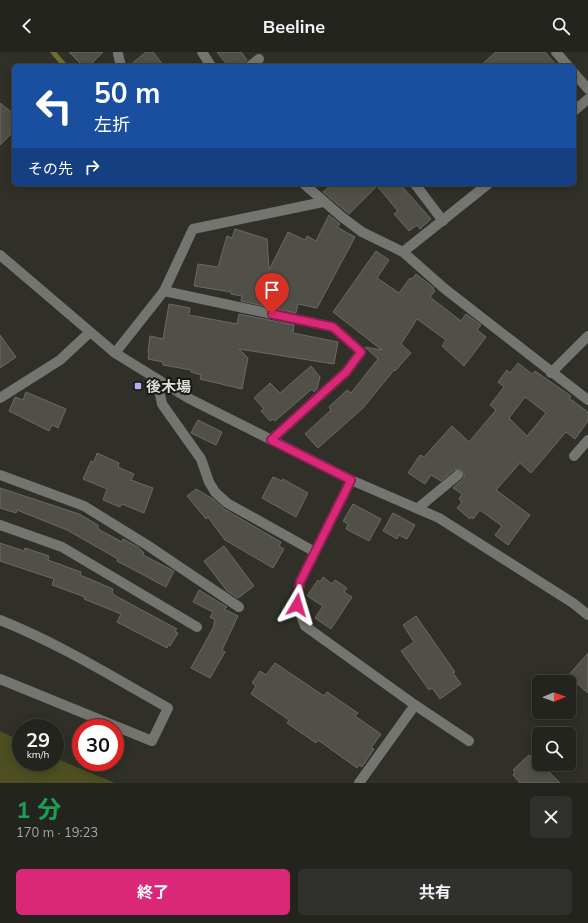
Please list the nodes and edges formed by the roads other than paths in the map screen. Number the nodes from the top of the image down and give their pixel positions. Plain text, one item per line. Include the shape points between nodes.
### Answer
1 (202, 52) edge
2 (556, 52) edge
3 (118, 53) edge
4 (259, 59) dead end
5 (121, 64) edge
6 (210, 64) edge
7 (253, 64) edge
8 (566, 64) edge
9 (576, 75) edge
10 (588, 89) edge
11 (588, 99) edge
12 (576, 109) edge
13 (306, 186) edge
14 (417, 186) edge
15 (486, 186) edge
16 (323, 202) junction
17 (443, 221) junction
18 (403, 252) junction
19 (0, 255) edge
20 (164, 291) junction
21 (89, 333) junction
22 (588, 336) edge
23 (115, 353) junction
24 (551, 373) junction
25 (157, 379) junction
26 (0, 398) edge
27 (588, 400) edge
28 (271, 440) junction
29 (588, 440) edge
30 (574, 456) dead end
31 (0, 475) edge
32 (458, 475) dead end
33 (351, 480) junction
34 (418, 508) junction
35 (0, 524) edge
36 (315, 552) junction
37 (239, 607) dead end
38 (588, 615) edge
39 (0, 620) edge
40 (197, 627) dead end
41 (0, 679) edge
42 (415, 705) junction
43 (469, 741) dead end
44 (359, 783) edge

1 - 6 street
2 - 8 street
3 - 5 street
4 - 7 street
9 - 10 street
11 - 12 street
13 - 16 street
14 - 17 street
15 - 17 street
16 - 18 street via 362,232
16 - 20 street via 193,229
17 - 18 street
18 - 24 street via 445,289
19 - 21 street
20 - 23 street
20 - 28 street via 333,327 361,352 346,372
21 - 23 street
21 - 26 street via 60,360
22 - 24 street
23 - 25 street
24 - 27 street
25 - 28 street via 188,398
25 - 36 street via 162,404 201,459 215,492 227,503
28 - 33 street
29 - 30 street
31 - 37 street via 84,506 148,545
32 - 34 street
33 - 34 street
33 - 36 street
34 - 38 street via 482,544
35 - 40 street via 62,547
36 - 42 street via 300,582 297,605 305,626
39 - 41 street via 19,627 102,670 168,708 152,741
42 - 43 street
42 - 44 street

